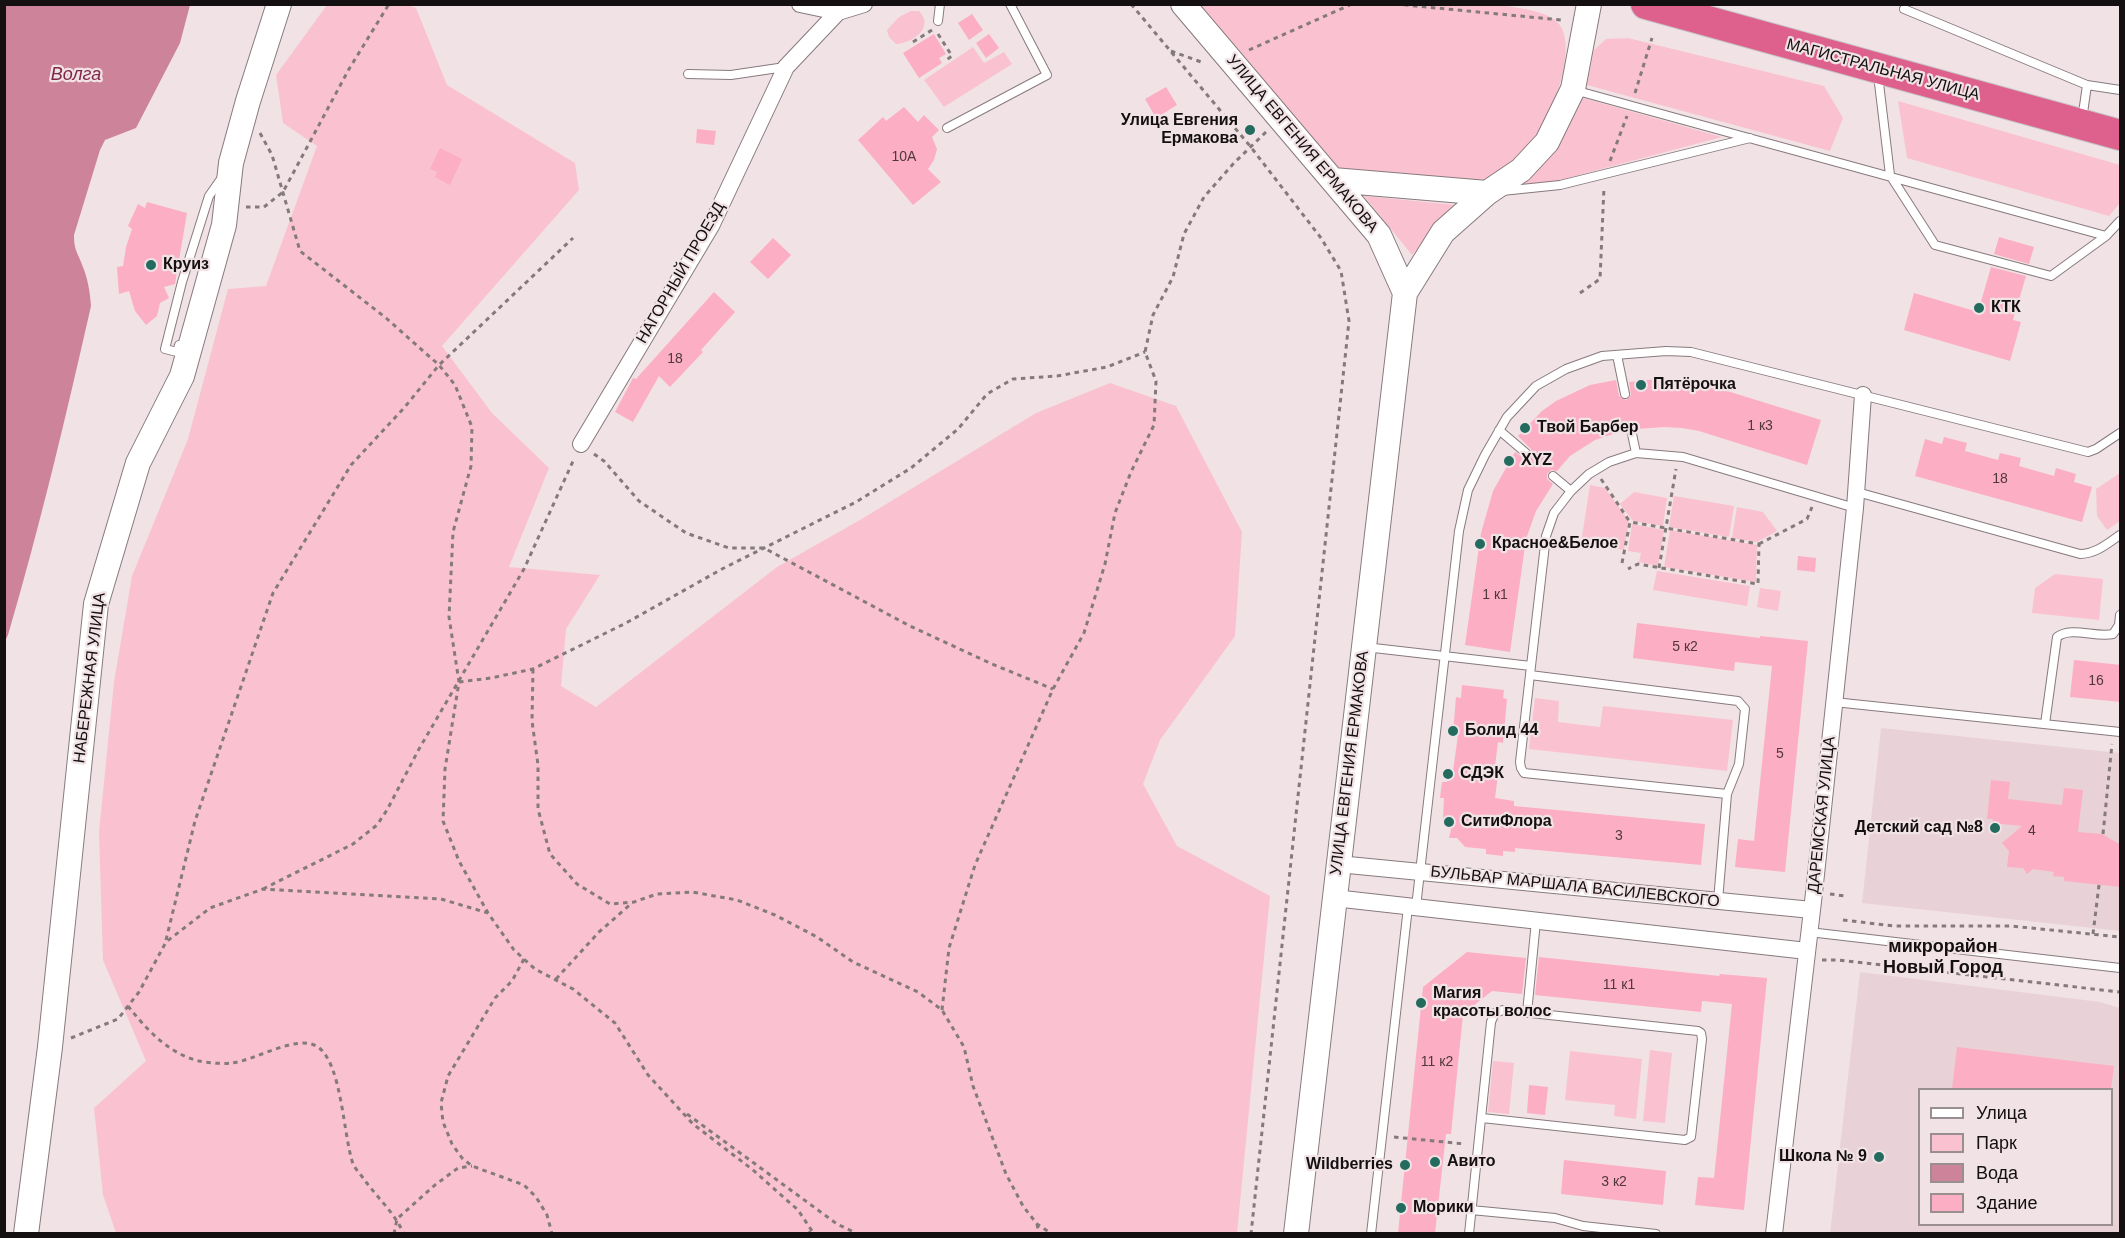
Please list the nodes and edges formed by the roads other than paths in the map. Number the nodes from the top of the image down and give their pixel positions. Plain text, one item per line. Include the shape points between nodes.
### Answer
1 (279, 4) edge
2 (800, 4) edge
3 (864, 4) edge
4 (940, 4) edge
5 (1010, 4) edge
6 (1183, 4) edge
7 (1589, 4) edge
8 (1646, 4) edge
9 (1904, 9) dead end
10 (838, 12) junction
11 (938, 21) dead end
12 (786, 67) junction
13 (1877, 68) junction
14 (688, 74) dead end
15 (2087, 85) junction
16 (1573, 90) junction
17 (2121, 90) edge
18 (2081, 124) junction
19 (947, 128) dead end
20 (2121, 135) edge
21 (1752, 138) junction
22 (225, 172) junction
23 (1890, 176) junction
24 (1333, 180) junction
25 (1487, 193) junction
26 (2121, 221) edge
27 (2106, 236) junction
28 (1405, 293) junction
29 (180, 341) dead end
30 (1617, 355) junction
31 (1625, 394) dead end
32 (1863, 395) junction
33 (1631, 429) dead end
34 (1499, 430) junction
35 (2121, 433) edge
36 (581, 444) road end
37 (1526, 453) dead end
38 (1636, 453) junction
39 (1553, 476) dead end
40 (1571, 491) junction
41 (1856, 500) junction
42 (2121, 535) edge
43 (2121, 615) edge
44 (1364, 647) junction
45 (1444, 656) junction
46 (1531, 670) junction
47 (1834, 702) junction
48 (2045, 724) junction
49 (2117, 732) edge
50 (1727, 794) junction
51 (1338, 864) junction
52 (1420, 872) junction
53 (1334, 898) junction
54 (1718, 901) junction
55 (1412, 907) junction
56 (1812, 910) junction
57 (1536, 921) junction
58 (1809, 932) junction
59 (1812, 956) junction
60 (2121, 968) edge
61 (1527, 1012) junction
62 (1482, 1118) junction
63 (1471, 1210) junction
64 (26, 1233) edge
65 (1296, 1233) edge
66 (1371, 1233) edge
67 (1469, 1233) edge
68 (1656, 1233) edge
69 (1774, 1233) edge

1 - 22 main road, НАБЕРЕЖНАЯ УЛИЦА
2 - 10 street
3 - 10 street
4 - 11 lane
5 - 19 lane via 1047,75
6 - 24 main road, УЛИЦА ЕВГЕНИЯ ЕРМАКОВА
7 - 16 main road, УЛИЦА ЕВГЕНИЯ ЕРМАКОВА
8 - 13 highway, МАГИСТРАЛЬНАЯ УЛИЦА
9 - 15 lane
10 - 12 street, НАГОРНЫЙ ПРОЕЗД
12 - 14 lane via 731,75
12 - 36 street, НАГОРНЫЙ ПРОЕЗД via 711,226
13 - 18 highway, МАГИСТРАЛЬНАЯ УЛИЦА
13 - 23 lane
15 - 17 lane
15 - 18 lane
16 - 21 lane
16 - 25 main road, УЛИЦА ЕВГЕНИЯ ЕРМАКОВА via 1547,142 1521,170
18 - 20 highway, МАГИСТРАЛЬНАЯ УЛИЦА
21 - 23 lane
21 - 25 lane via 1560,185
22 - 29 lane via 209,196 165,349 177,352
22 - 64 main road, НАБЕРЕЖНАЯ УЛИЦА via 221,214 224,225 182,376 138,463 96,604 50,1047
23 - 27 lane
23 - 27 lane via 1935,245 2051,276
24 - 25 main road
24 - 28 main road, УЛИЦА ЕВГЕНИЯ ЕРМАКОВА via 1379,235
25 - 28 main road, УЛИЦА ЕВГЕНИЯ ЕРМАКОВА via 1443,232
26 - 27 lane
28 - 44 main road, УЛИЦА ЕВГЕНИЯ ЕРМАКОВА
30 - 31 lane
30 - 32 lane via 1691,352
30 - 34 lane via 1602,356 1566,369 1536,386
32 - 35 lane via 2088,452
32 - 41 street, ДАРЕМСКАЯ УЛИЦА
33 - 38 lane
34 - 37 lane
34 - 45 lane via 1468,490 1459,531
38 - 40 lane via 1609,462
38 - 41 lane via 1678,456 1815,496
39 - 40 lane
40 - 46 lane via 1554,513 1546,536
41 - 42 lane via 2080,554 2096,551
41 - 47 street, ДАРЕМСКАЯ УЛИЦА
43 - 48 lane via 2113,634 2067,632 2057,637
44 - 45 lane
44 - 51 main road, УЛИЦА ЕВГЕНИЯ ЕРМАКОВА
45 - 46 lane
45 - 52 lane
46 - 50 lane via 1738,701 1745,709 1739,764
46 - 50 lane via 1520,762 1524,772
47 - 48 lane
47 - 56 street, ДАРЕМСКАЯ УЛИЦА
48 - 49 lane
50 - 54 lane
51 - 52 street, БУЛЬВАР МАРШАЛА ВАСИЛЕВСКОГО
51 - 53 main road, УЛИЦА ЕВГЕНИЯ ЕРМАКОВА
52 - 54 street, БУЛЬВАР МАРШАЛА ВАСИЛЕВСКОГО
52 - 55 lane
53 - 55 street
53 - 65 main road, УЛИЦА ЕВГЕНИЯ ЕРМАКОВА
54 - 56 street, БУЛЬВАР МАРШАЛА ВАСИЛЕВСКОГО
55 - 57 street
55 - 66 lane
56 - 58 street, ДАРЕМСКАЯ УЛИЦА
57 - 59 street
57 - 61 lane
58 - 59 street, ДАРЕМСКАЯ УЛИЦА
58 - 60 lane
59 - 69 street, ДАРЕМСКАЯ УЛИЦА
61 - 62 lane via 1503,1010 1495,1013 1491,1022
61 - 62 lane via 1701,1033 1691,1137 1685,1140
62 - 63 lane
63 - 67 lane
63 - 68 lane

